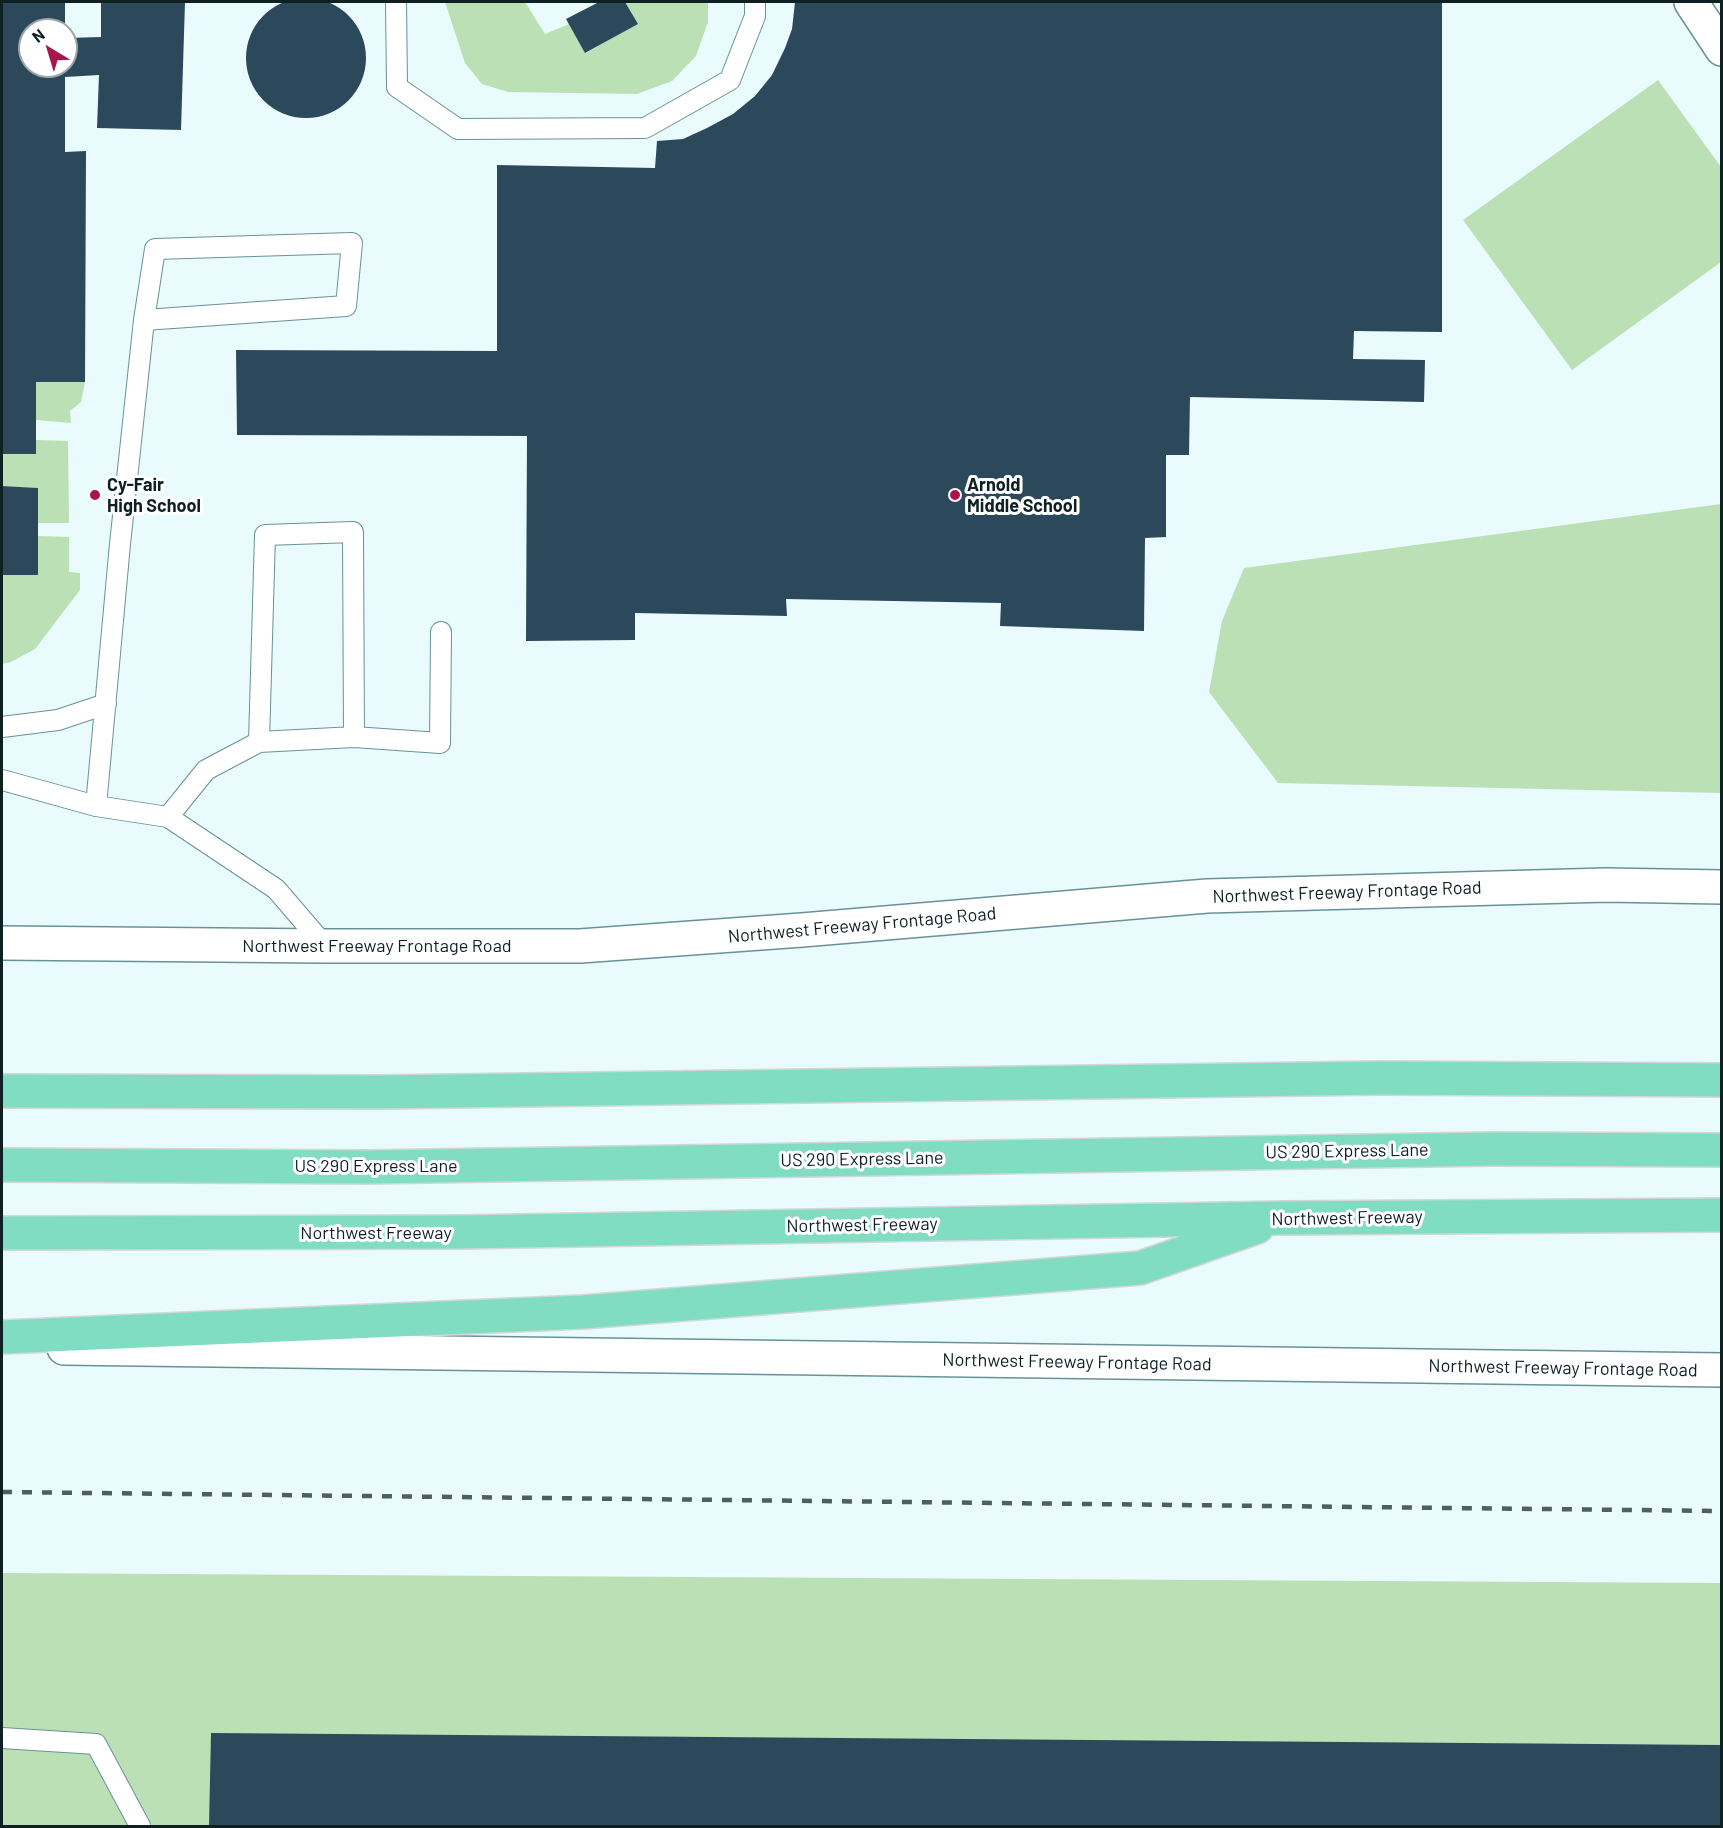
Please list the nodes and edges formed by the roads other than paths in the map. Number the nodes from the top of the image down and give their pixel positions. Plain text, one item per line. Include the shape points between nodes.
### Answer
1 (396, 2) edge
2 (755, 2) edge
3 (1691, 2) edge
4 (1722, 49) edge
5 (144, 320) junction
6 (441, 632) dead end
7 (106, 704) junction
8 (2, 727) edge
9 (354, 737) junction
10 (260, 742) junction
11 (2, 780) edge
12 (96, 806) junction
13 (168, 817) junction
14 (1722, 887) edge
15 (2, 943) edge
16 (325, 946) junction
17 (1722, 1080) edge
18 (2, 1091) edge
19 (1722, 1150) edge
20 (2, 1165) edge
21 (1722, 1215) edge
22 (1283, 1218) junction
23 (2, 1233) edge
24 (2, 1337) edge
25 (2, 1348) edge
26 (1722, 1370) edge
27 (2, 1738) edge
28 (140, 1827) edge

1 - 2 lane via 397,87 458,129 645,128 730,80 755,16
3 - 4 main road
5 - 5 lane via 155,249 352,243 346,306
5 - 7 lane
6 - 9 lane via 440,743
7 - 8 lane via 58,720
7 - 12 lane
9 - 10 lane
9 - 10 lane via 353,532 265,535
10 - 13 lane via 206,770
11 - 12 lane
12 - 13 lane
13 - 16 lane via 276,889
14 - 16 main road, Northwest Freeway Frontage Road via 1606,885 1207,896 580,946
15 - 16 main road, Northwest Freeway Frontage Road
17 - 18 highway via 1379,1078 379,1092
19 - 20 highway, US 290 Express Lane via 1491,1149 368,1167
21 - 22 highway, Northwest Freeway
22 - 23 highway, Northwest Freeway via 461,1232
22 - 24 highway via 1140,1268 583,1312
25 - 26 main road, Northwest Freeway Frontage Road
27 - 28 lane via 96,1744

